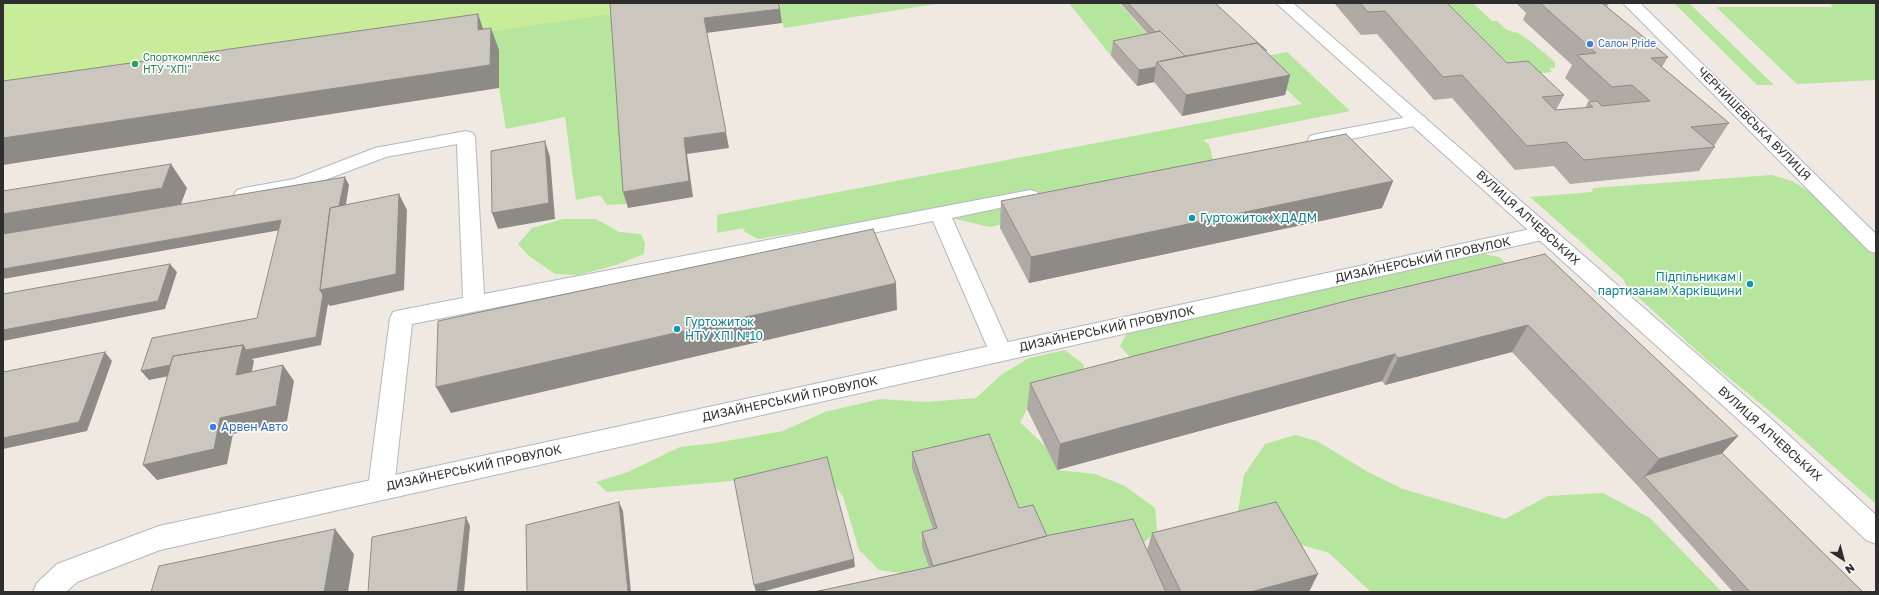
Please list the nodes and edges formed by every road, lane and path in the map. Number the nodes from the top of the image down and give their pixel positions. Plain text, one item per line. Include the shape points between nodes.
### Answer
1 (1284, 3) edge
2 (1631, 3) edge
3 (1418, 120) junction
4 (1298, 144) edge
5 (1049, 192) edge
6 (224, 198) edge
7 (940, 214) junction
8 (1544, 233) junction
9 (1876, 246) edge
10 (474, 304) junction
11 (1000, 352) junction
12 (381, 488) junction
13 (1876, 532) edge
14 (47, 592) edge

1 - 3 street, ВУЛИЦЯ АЛЧЕВСЬКИХ
2 - 9 street, ЧЕРНИШЕВСЬКА ВУЛИЦЯ
3 - 4 street
3 - 8 street, ВУЛИЦЯ АЛЧЕВСЬКИХ
5 - 7 street
6 - 10 street via 298,184 382,152 466,137
7 - 10 street
7 - 11 street
8 - 11 street, ДИЗАЙНЕРСЬКИЙ ПРОВУЛОК
8 - 13 street, ВУЛИЦЯ АЛЧЕВСЬКИХ via 1759,423
10 - 12 street via 401,318
11 - 12 street, ДИЗАЙНЕРСЬКИЙ ПРОВУЛОК
12 - 14 street, ДИЗАЙНЕРСЬКИЙ ПРОВУЛОК via 159,538 67,573

